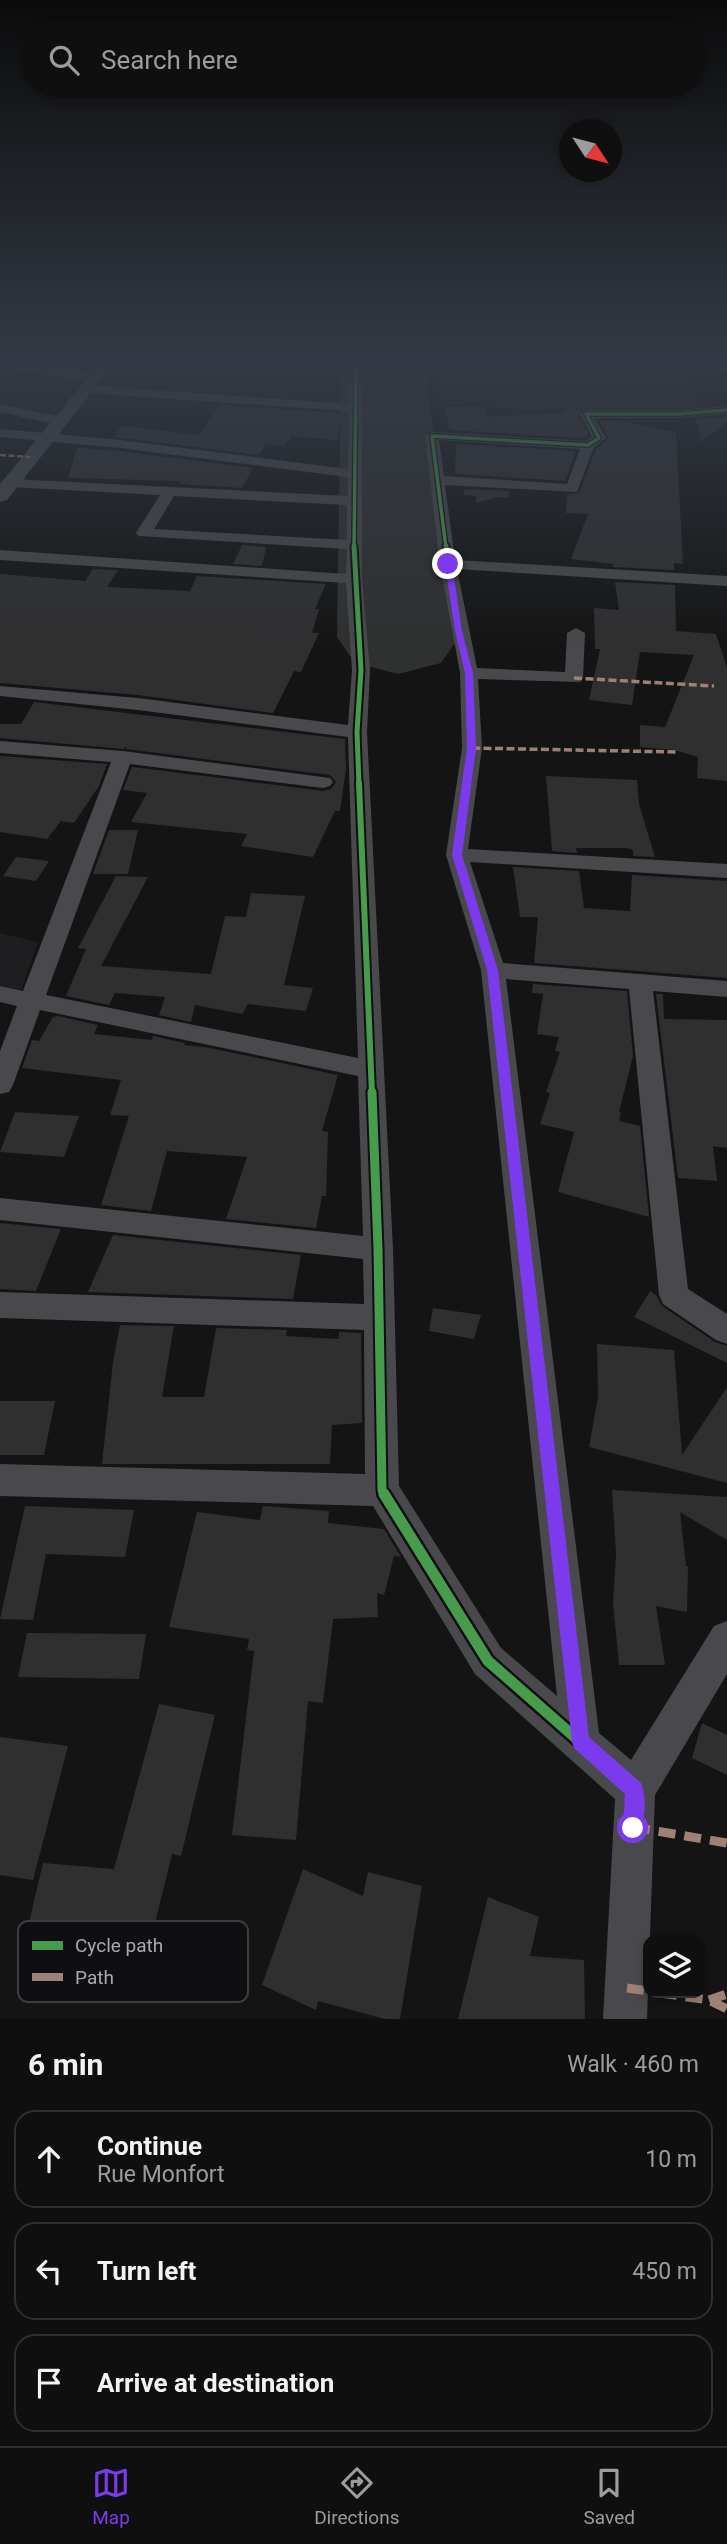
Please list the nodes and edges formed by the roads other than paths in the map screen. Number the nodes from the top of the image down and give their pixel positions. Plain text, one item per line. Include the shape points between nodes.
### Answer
1 (29, 459) edge
2 (229, 459) edge
3 (356, 459) edge
4 (435, 459) edge
5 (583, 459) edge
6 (356, 474) junction
7 (438, 480) junction
8 (5, 489) edge
9 (170, 491) junction
10 (356, 501) junction
11 (356, 545) junction
12 (0, 555) edge
13 (448, 564) junction
14 (354, 579) junction
15 (727, 581) edge
16 (576, 633) dead end
17 (469, 673) junction
18 (0, 691) edge
19 (357, 732) junction
20 (0, 747) edge
21 (123, 757) junction
22 (323, 782) dead end
23 (457, 855) junction
24 (727, 870) edge
25 (493, 970) junction
26 (640, 982) junction
27 (727, 989) edge
28 (0, 994) edge
29 (32, 1000) junction
30 (372, 1070) junction
31 (0, 1085) edge
32 (0, 1209) edge
33 (378, 1249) junction
34 (0, 1305) edge
35 (379, 1318) junction
36 (727, 1331) edge
37 (0, 1480) edge
38 (382, 1490) junction
39 (727, 1639) edge
40 (581, 1742) junction
41 (635, 1790) junction
42 (625, 2019) edge

1 - 8 main road
2 - 6 street
3 - 6 street
4 - 7 street
5 - 7 street via 572,489
6 - 10 street
7 - 13 street
8 - 9 street
9 - 10 street
9 - 11 street via 144,533
10 - 11 street
11 - 14 street
12 - 14 street
13 - 15 street
13 - 17 street
14 - 19 street via 361,670
16 - 17 street via 574,678
17 - 23 street via 472,748
18 - 19 street
19 - 30 street
20 - 21 street
21 - 22 street
21 - 29 street
23 - 24 street
23 - 25 street
25 - 26 street
25 - 40 street
26 - 27 street
26 - 36 street via 674,1295
28 - 29 street
29 - 30 street
29 - 31 street
30 - 33 street
32 - 33 street
33 - 35 street
34 - 35 street
35 - 38 street
37 - 38 street
38 - 40 street via 488,1661
39 - 41 street
40 - 41 street
41 - 42 street

